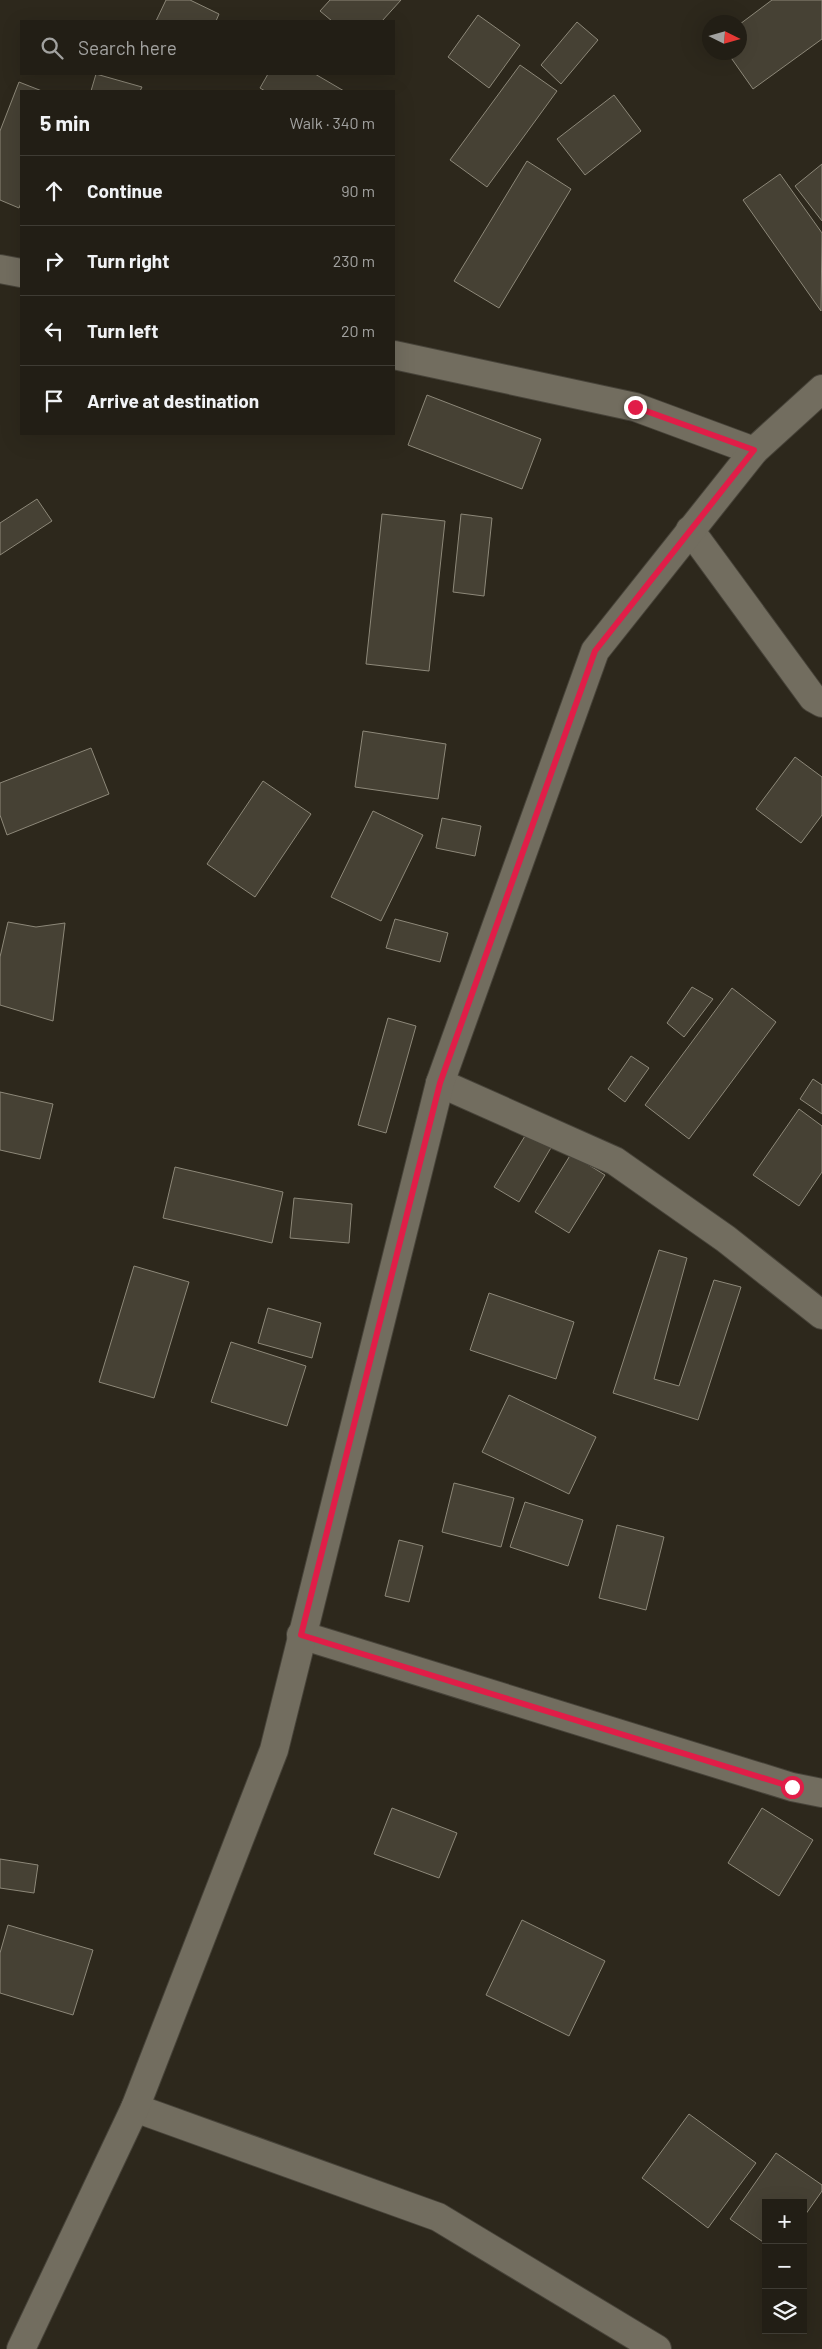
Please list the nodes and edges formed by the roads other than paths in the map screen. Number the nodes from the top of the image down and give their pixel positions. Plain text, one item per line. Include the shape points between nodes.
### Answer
1 (0, 269) edge
2 (20, 273) edge
3 (395, 355) edge
4 (822, 389) edge
5 (754, 450) junction
6 (690, 530) junction
7 (822, 703) edge
8 (440, 1083) junction
9 (822, 1315) edge
10 (301, 1635) junction
11 (822, 1793) edge
12 (135, 2108) junction
13 (20, 2349) edge
14 (657, 2349) edge

1 - 2 street
3 - 5 street via 635,407
4 - 5 street
5 - 6 street
6 - 7 street via 813,698
6 - 8 street via 595,651
8 - 9 street via 615,1161 726,1239
8 - 10 street
10 - 11 street via 792,1787
10 - 12 street via 274,1750
12 - 13 street
12 - 14 street via 438,2217

